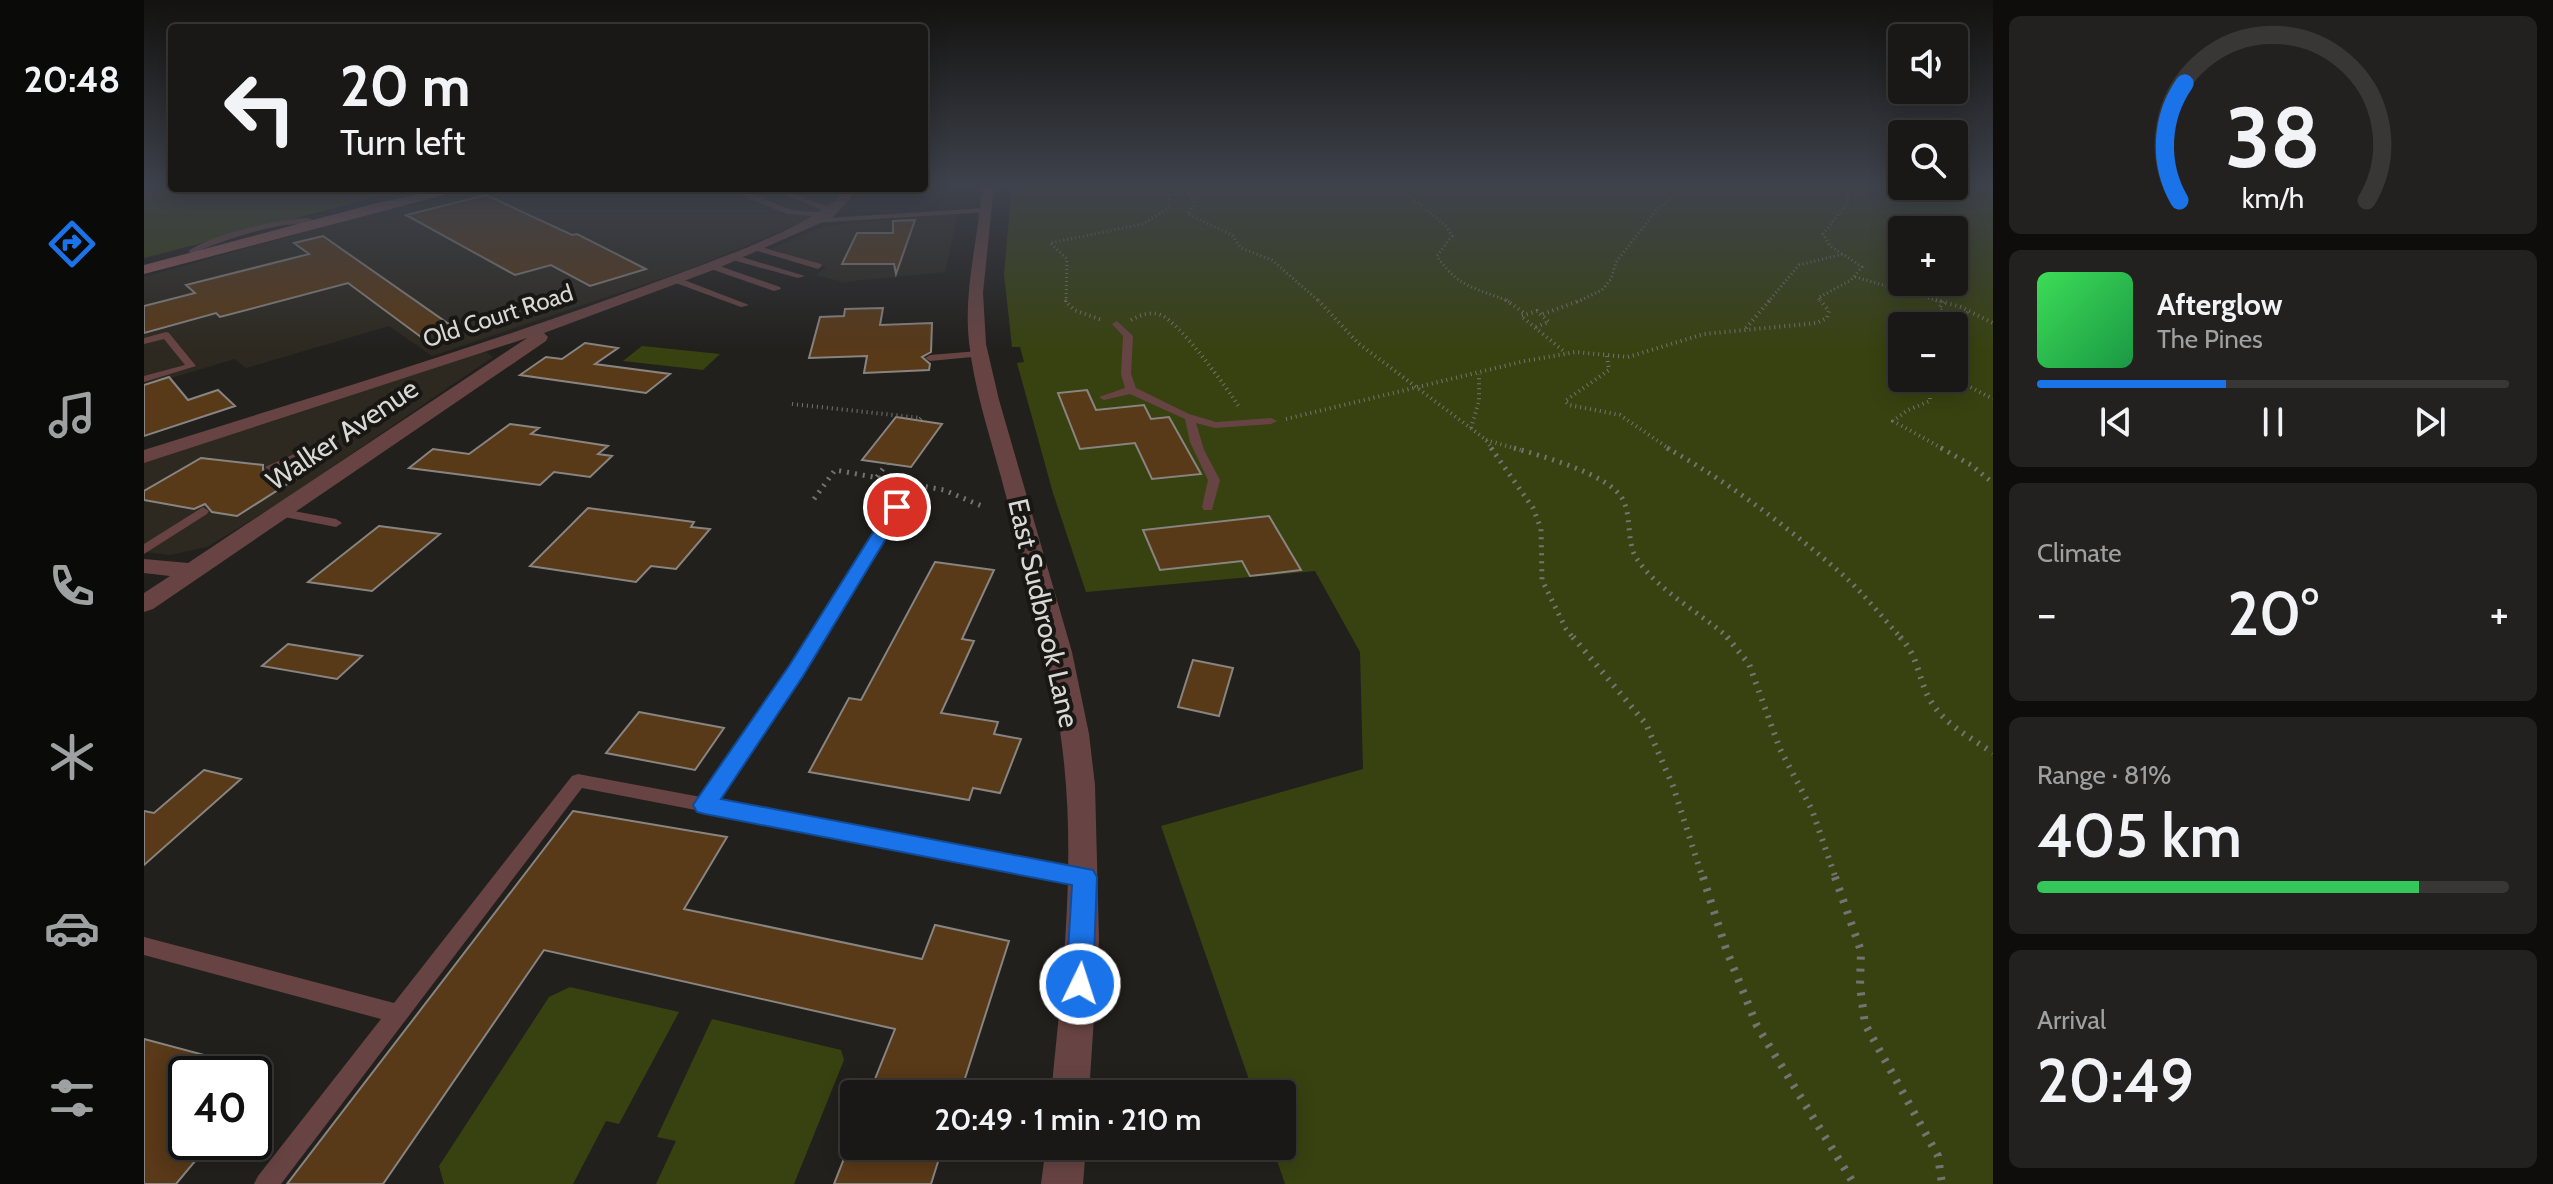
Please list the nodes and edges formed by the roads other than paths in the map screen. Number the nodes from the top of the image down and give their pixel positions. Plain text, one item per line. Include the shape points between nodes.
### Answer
1 (253, 240) edge
2 (769, 240) edge
3 (981, 240) edge
4 (754, 247) junction
5 (732, 257) junction
6 (711, 266) junction
7 (818, 266) dead end
8 (144, 270) edge
9 (801, 276) dead end
10 (676, 280) junction
11 (777, 289) dead end
12 (744, 305) dead end
13 (576, 317) junction
14 (1117, 324) road end
15 (144, 341) edge
16 (979, 354) junction
17 (930, 358) dead end
18 (144, 379) edge
19 (1131, 390) junction
20 (1104, 397) dead end
21 (1190, 417) junction
22 (1271, 421) road end
23 (326, 443) dead end
24 (144, 457) edge
25 (271, 467) dead end
26 (897, 507) dead end
27 (1208, 507) dead end
28 (203, 511) dead end
29 (278, 512) junction
30 (336, 523) dead end
31 (144, 550) edge
32 (144, 566) edge
33 (193, 571) junction
34 (144, 604) edge
35 (705, 805) junction
36 (1084, 877) junction
37 (144, 946) edge
38 (398, 1014) junction
39 (1071, 1080) edge
40 (1065, 1160) edge
41 (266, 1184) edge
42 (1062, 1184) edge

1 - 8 main road
2 - 4 street, Old Court Road
3 - 16 street, East Sudbrook Lane via 975,293
4 - 5 street, Old Court Road
4 - 7 lane
5 - 6 street, Old Court Road
5 - 9 lane
6 - 10 street, Old Court Road
6 - 11 lane
10 - 12 lane
10 - 13 street, Old Court Road
13 - 24 street, Old Court Road
13 - 29 street, Walker Avenue
14 - 19 lane via 1128,336 1126,374
15 - 18 lane via 166,335 191,366
16 - 17 lane
16 - 36 street, East Sudbrook Lane via 1066,686 1080,782
19 - 20 lane
19 - 21 lane
21 - 22 lane via 1215,425
21 - 27 lane via 1214,480
23 - 25 lane
26 - 35 lane
28 - 31 lane
29 - 30 lane
29 - 33 street, Walker Avenue
32 - 33 street
33 - 34 street, Walker Avenue
35 - 36 lane
35 - 38 lane via 578,781
36 - 39 street, East Sudbrook Lane
37 - 38 lane
38 - 41 lane
40 - 42 street

